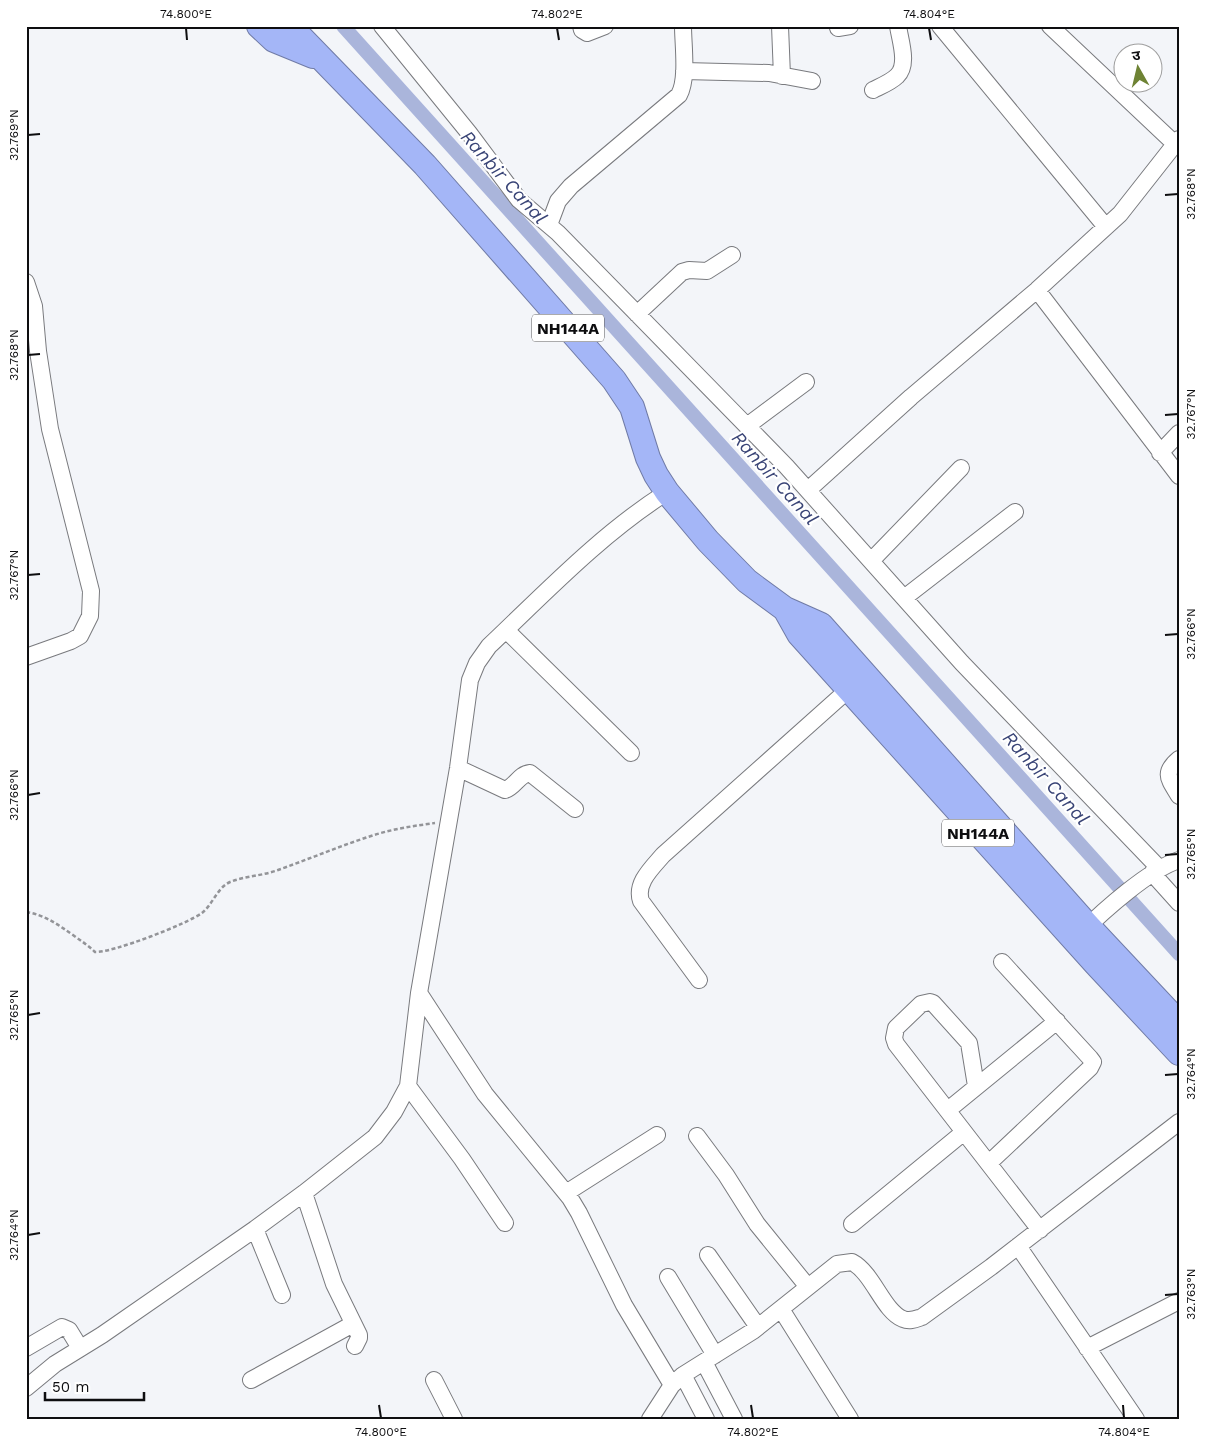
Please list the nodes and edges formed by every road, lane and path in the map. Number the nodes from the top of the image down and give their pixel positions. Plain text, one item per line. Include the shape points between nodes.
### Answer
1 (259, 26) edge
2 (290, 26) edge
3 (382, 26) edge
4 (581, 26) edge
5 (605, 26) edge
6 (683, 26) edge
7 (780, 26) edge
8 (898, 26) edge
9 (940, 26) edge
10 (1050, 26) edge
11 (324, 61) junction
12 (684, 71) junction
13 (782, 76) junction
14 (812, 81) dead end
15 (873, 90) dead end
16 (1177, 141) edge
17 (549, 226) junction
18 (1106, 227) junction
19 (732, 255) dead end
20 (26, 282) edge
21 (1037, 290) junction
22 (637, 314) junction
23 (806, 382) dead end
24 (747, 426) junction
25 (1179, 433) edge
26 (1160, 453) junction
27 (961, 468) dead end
28 (1179, 476) edge
29 (808, 490) junction
30 (667, 492) junction
31 (1015, 512) dead end
32 (871, 561) junction
33 (904, 598) junction
34 (785, 609) junction
35 (506, 630) junction
36 (26, 657) edge
37 (849, 690) junction
38 (631, 753) dead end
39 (1179, 759) edge
40 (458, 768) junction
41 (1179, 796) edge
42 (575, 809) dead end
43 (448, 821) junction
44 (1179, 860) edge
45 (1156, 871) junction
46 (1179, 903) edge
47 (26, 912) edge
48 (1082, 933) junction
49 (1002, 962) dead end
50 (699, 980) dead end
51 (420, 993) junction
52 (1057, 1022) junction
53 (1179, 1023) edge
54 (1178, 1052) edge
55 (408, 1086) junction
56 (976, 1086) junction
57 (948, 1110) junction
58 (1179, 1122) edge
59 (964, 1132) junction
60 (656, 1135) dead end
61 (697, 1136) dead end
62 (989, 1164) junction
63 (566, 1193) junction
64 (304, 1194) junction
65 (505, 1223) dead end
66 (852, 1224) dead end
67 (255, 1229) junction
68 (1040, 1230) junction
69 (1018, 1246) junction
70 (708, 1255) dead end
71 (668, 1277) dead end
72 (808, 1287) junction
73 (282, 1295) dead end
74 (1179, 1301) edge
75 (781, 1309) junction
76 (353, 1324) junction
77 (758, 1328) junction
78 (355, 1346) dead end
79 (26, 1348) edge
80 (80, 1348) junction
81 (1088, 1348) junction
82 (710, 1358) junction
83 (251, 1380) dead end
84 (434, 1380) dead end
85 (678, 1380) junction
86 (26, 1388) edge
87 (454, 1419) edge
88 (650, 1419) edge
89 (706, 1419) edge
90 (734, 1419) edge
91 (850, 1419) edge
92 (1136, 1419) edge

1 - 11 highway, NH144A via 274,40
2 - 11 highway, NH144A
3 - 17 street via 519,200
4 - 5 street via 588,33
6 - 12 street
7 - 13 street
8 - 15 street via 903,68 897,76
9 - 18 street
10 - 16 street
11 - 30 highway, NH144A via 425,165 614,380 632,407 648,458
12 - 13 street
12 - 17 street via 679,95 570,186 558,202
13 - 14 street
16 - 18 street via 1120,214
17 - 22 street
18 - 21 street
19 - 22 street via 707,272 682,272
20 - 36 street via 34,306 50,429 91,590 90,616 80,636
21 - 26 street
21 - 29 street via 911,396
22 - 24 street
23 - 24 street
24 - 29 street
25 - 26 street
26 - 28 street
27 - 32 street
29 - 32 street
30 - 34 highway, NH144A via 747,581
30 - 35 street via 602,540
31 - 33 street
32 - 33 street
33 - 45 street
34 - 37 highway, NH144A via 799,634
34 - 48 highway, NH144A via 821,625
35 - 38 street
35 - 40 street via 489,646 470,680
37 - 48 highway, NH144A
37 - 50 street via 673,846 646,874 640,887 641,901
39 - 41 street via 1168,773
40 - 42 street via 505,790 524,774 530,773
40 - 43 street
43 - 47 path via 403,827 275,871 237,880 223,886 198,915 104,953 95,952 53,920
43 - 51 street
44 - 45 street
45 - 46 street
45 - 48 street
48 - 53 highway, NH144A
48 - 54 highway, NH144A
49 - 52 street
51 - 55 street
51 - 63 street via 485,1094
52 - 56 street
52 - 62 street via 1090,1058 1092,1065
55 - 64 street via 375,1137
55 - 65 street
56 - 57 street
56 - 57 street via 969,1043 933,1003 921,1004 896,1028 894,1038
57 - 59 street
58 - 68 street
59 - 62 street
59 - 66 street
60 - 63 street
61 - 72 street via 757,1224
62 - 68 street
63 - 85 street via 624,1305
64 - 67 street
64 - 76 street via 334,1284
67 - 73 street
67 - 80 street
68 - 69 street
69 - 72 street via 922,1317 913,1320 901,1319 862,1268 852,1262 837,1264
69 - 81 street
70 - 77 street
71 - 82 street
72 - 75 street
74 - 81 street
75 - 77 street
75 - 91 street
76 - 78 street via 359,1337
76 - 83 street
77 - 82 street
79 - 80 street via 64,1327
80 - 86 street
81 - 92 street
82 - 85 street
82 - 90 street
84 - 87 street
85 - 88 street
85 - 89 street

